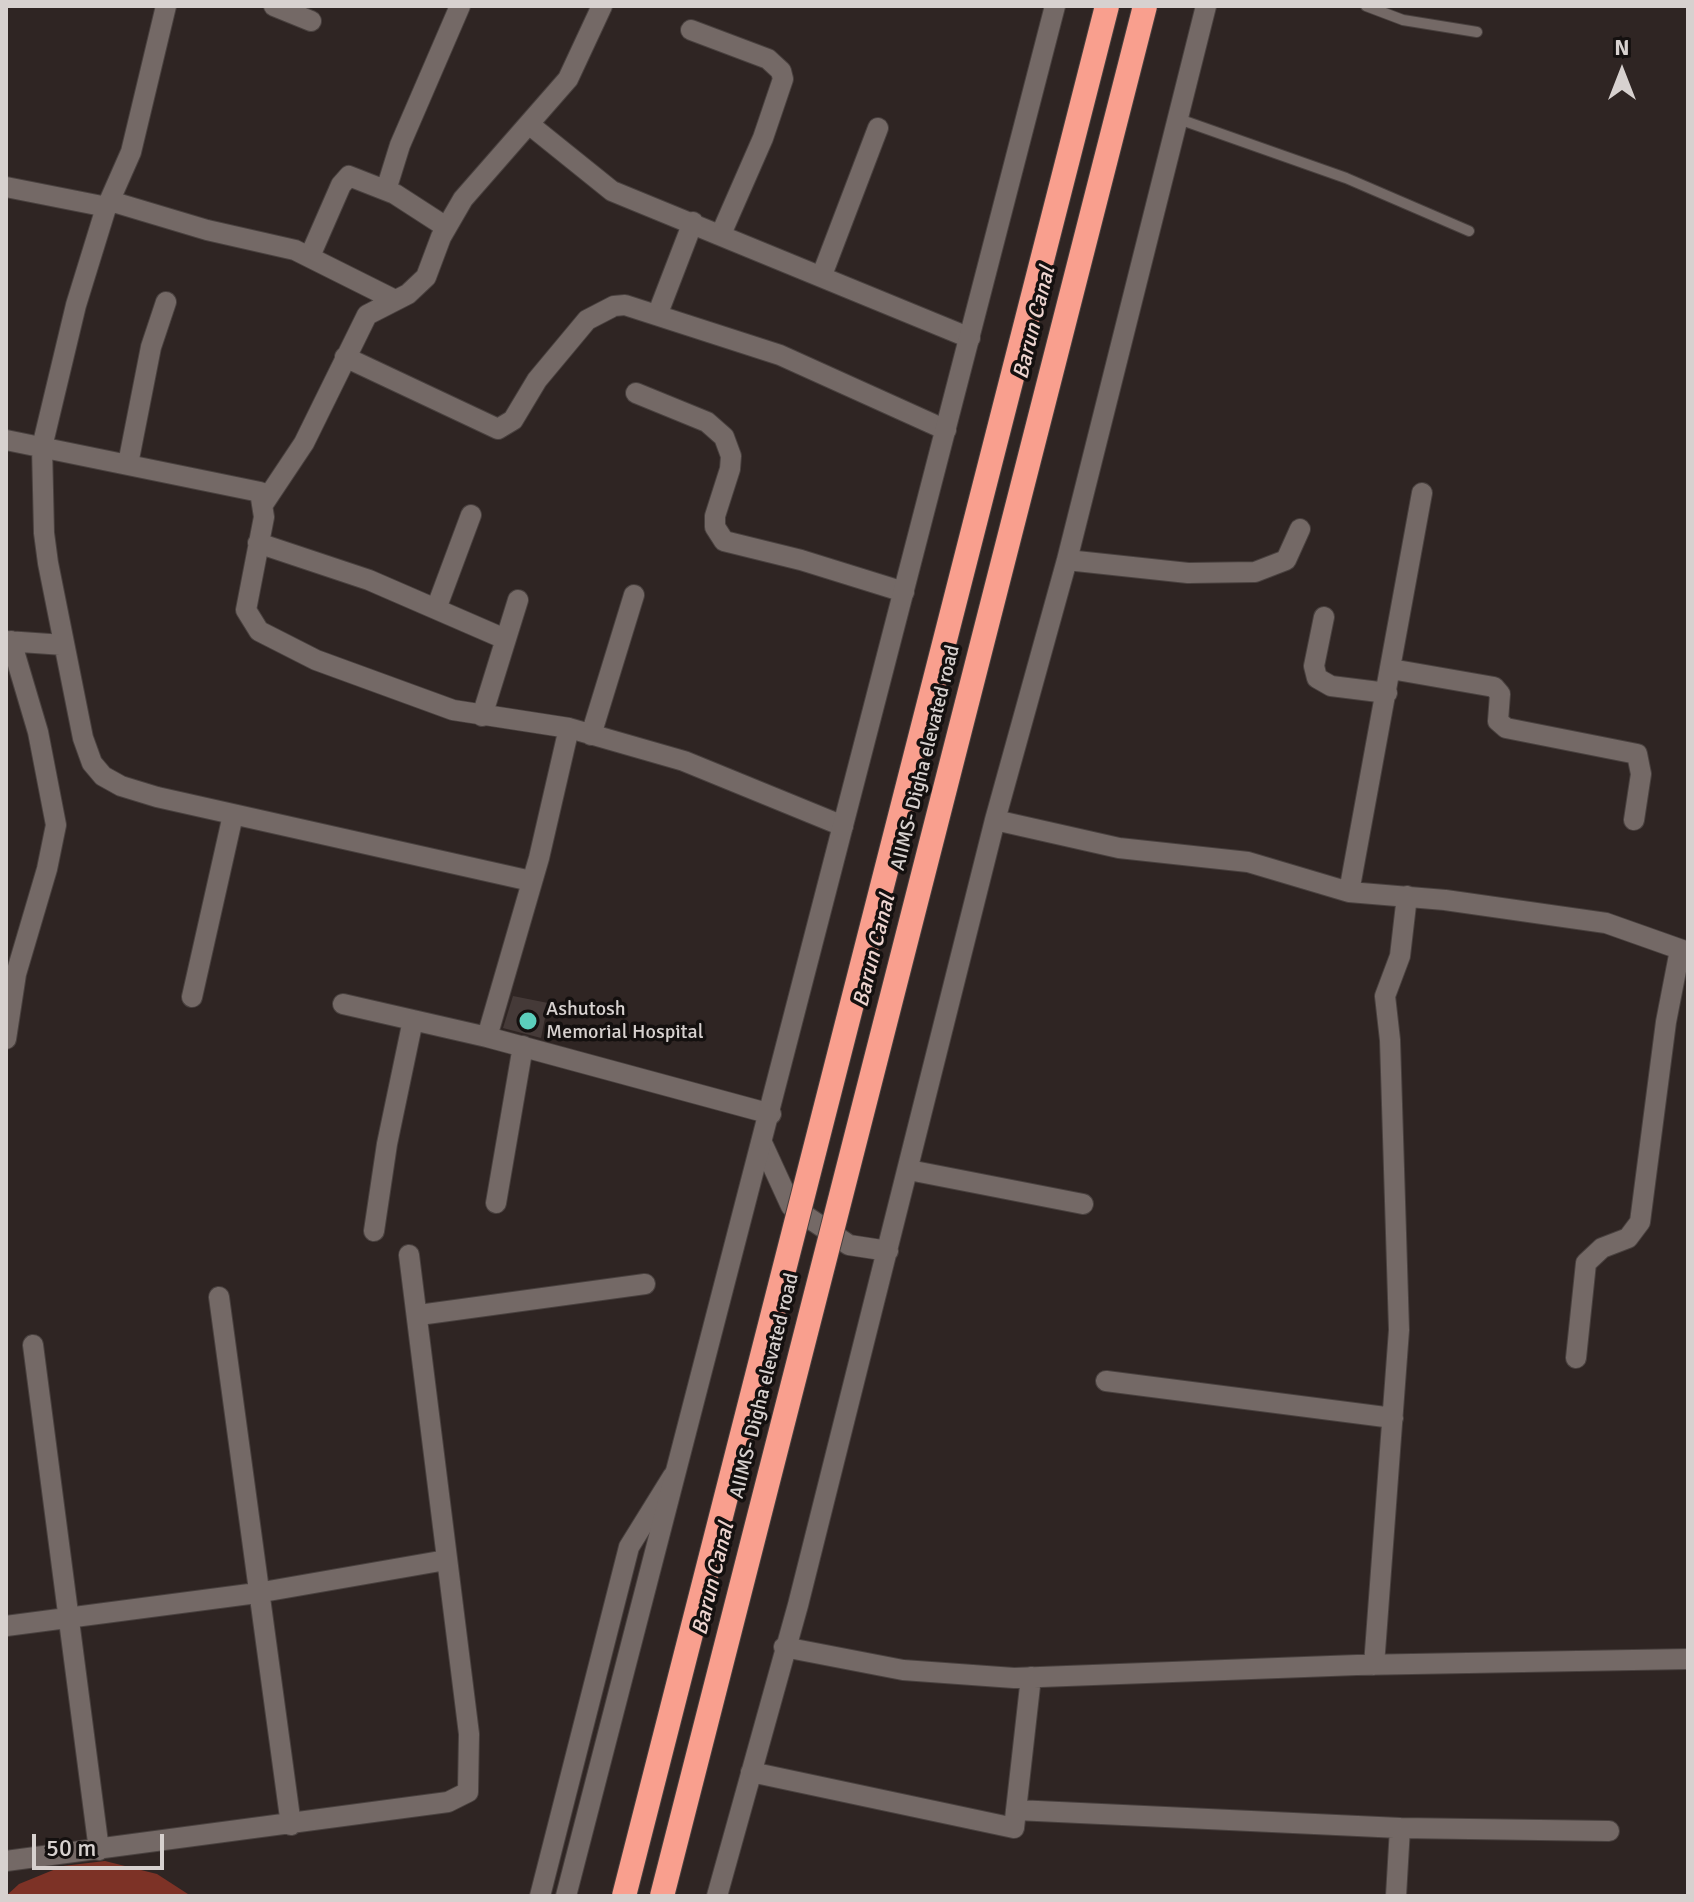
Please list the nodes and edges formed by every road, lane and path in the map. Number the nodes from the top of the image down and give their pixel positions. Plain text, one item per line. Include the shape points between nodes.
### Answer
1 (166, 6) edge
2 (274, 6) edge
3 (460, 6) edge
4 (602, 6) edge
5 (1055, 6) edge
6 (1107, 6) edge
7 (1145, 6) edge
8 (1206, 6) edge
9 (1366, 6) edge
10 (311, 21) dead end
11 (691, 30) dead end
12 (1477, 32) dead end
13 (1176, 118) junction
14 (530, 125) junction
15 (878, 128) dead end
16 (6, 187) edge
17 (386, 190) junction
18 (108, 204) junction
19 (693, 222) junction
20 (446, 227) junction
21 (1469, 231) dead end
22 (721, 234) junction
23 (310, 256) junction
24 (822, 275) junction
25 (395, 300) junction
26 (166, 302) dead end
27 (658, 313) junction
28 (970, 338) junction
29 (345, 357) junction
30 (636, 393) dead end
31 (946, 430) junction
32 (6, 440) edge
33 (42, 447) junction
34 (128, 464) junction
35 (1422, 493) dead end
36 (264, 503) junction
37 (471, 515) dead end
38 (1300, 529) dead end
39 (258, 543) junction
40 (1067, 560) junction
41 (904, 592) junction
42 (634, 595) dead end
43 (518, 600) dead end
44 (436, 609) junction
45 (1324, 617) dead end
46 (505, 639) junction
47 (8, 641) edge
48 (64, 645) junction
49 (1391, 669) junction
50 (1387, 693) junction
51 (482, 716) junction
52 (569, 728) junction
53 (591, 735) junction
54 (233, 815) junction
55 (995, 820) junction
56 (1634, 820) dead end
57 (843, 826) junction
58 (531, 881) junction
59 (1349, 892) junction
60 (1407, 896) junction
61 (1684, 951) edge
62 (192, 997) dead end
63 (343, 1004) dead end
64 (413, 1020) junction
65 (487, 1037) junction
66 (6, 1039) edge
67 (523, 1046) junction
68 (771, 1114) junction
69 (763, 1145) junction
70 (909, 1170) junction
71 (496, 1203) dead end
72 (1083, 1204) dead end
73 (374, 1231) dead end
74 (888, 1251) junction
75 (409, 1255) dead end
76 (645, 1284) dead end
77 (219, 1297) dead end
78 (419, 1315) junction
79 (33, 1345) dead end
80 (1576, 1358) dead end
81 (1106, 1381) dead end
82 (1393, 1418) junction
83 (678, 1468) junction
84 (446, 1560) junction
85 (257, 1593) junction
86 (68, 1619) junction
87 (6, 1626) edge
88 (784, 1647) junction
89 (1688, 1659) edge
90 (1374, 1665) junction
91 (1031, 1677) junction
92 (751, 1772) junction
93 (1016, 1810) junction
94 (291, 1825) junction
95 (1400, 1828) junction
96 (1609, 1831) dead end
97 (99, 1850) junction
98 (6, 1861) edge
99 (540, 1896) edge
100 (566, 1896) edge
101 (624, 1896) edge
102 (662, 1896) edge
103 (717, 1896) edge
104 (1396, 1896) edge

1 - 18 street via 131,152
2 - 10 street
3 - 17 street
4 - 14 street via 568,79
5 - 28 street
6 - 101 highway, AIIMS- Digha elevated road, bridge
7 - 102 highway, AIIMS- Digha elevated road, bridge
8 - 13 street
9 - 12 lane via 1403,20
11 - 22 street via 768,59 783,79
13 - 21 lane via 1346,178
13 - 40 street
14 - 19 street via 612,191
14 - 20 street via 477,180
15 - 24 street
16 - 18 street
17 - 20 street
17 - 23 street via 354,176 345,179
18 - 23 street
18 - 33 street via 64,349
19 - 22 street
19 - 27 street
20 - 25 street via 426,277
22 - 24 street
23 - 25 street
24 - 28 street
25 - 29 street via 367,315
26 - 34 street via 151,347
27 - 29 street via 614,306 587,320 537,380 513,420 498,429
27 - 31 street via 780,355
28 - 31 street
29 - 36 street via 304,443
30 - 41 street via 707,422 724,437 730,469 715,516 724,541
31 - 41 street
32 - 33 street
33 - 34 street
33 - 48 street via 44,533
34 - 36 street via 254,489
35 - 49 street
36 - 39 street
37 - 44 street
38 - 40 street via 1286,560 1255,572 1188,573
39 - 44 street
39 - 51 street via 246,610 259,631 340,671
40 - 55 street
41 - 57 street
42 - 53 street
43 - 46 street
44 - 46 street
45 - 50 street via 1314,666 1317,678 1331,686
46 - 51 street
47 - 48 street
47 - 66 street via 38,732 56,825 16,974
48 - 54 street via 83,738 103,776 157,797
49 - 50 street
49 - 56 street via 1494,687 1500,694 1498,721 1506,728 1637,754 1641,774
50 - 59 street
51 - 52 street
52 - 53 street
52 - 58 street
53 - 57 street via 684,761
54 - 58 street
54 - 62 street
55 - 59 street via 1119,848 1248,862
55 - 70 street
57 - 68 street
58 - 65 street
59 - 60 street
60 - 61 street via 1606,923
60 - 82 street via 1400,956 1385,996 1399,1313
61 - 80 street via 1659,1070 1640,1222 1628,1238 1602,1248 1586,1263
63 - 64 street
64 - 65 street
64 - 73 street
65 - 67 street
67 - 68 street
67 - 71 street
68 - 69 street
69 - 74 street, bridge via 791,1206 849,1245
69 - 83 street
70 - 72 street
70 - 74 street
74 - 88 street
75 - 78 street
76 - 78 street
77 - 85 street
78 - 84 street
79 - 86 street
81 - 82 street
82 - 90 street
83 - 99 street via 629,1547
83 - 100 street
84 - 85 street
84 - 94 street via 469,1734 468,1792 448,1802
85 - 86 street
85 - 94 street
86 - 87 street
86 - 97 street
88 - 91 street via 903,1670
88 - 92 street
89 - 90 street
90 - 91 street
91 - 93 street
92 - 93 street via 1014,1828
92 - 103 street
93 - 95 street
94 - 97 street
95 - 96 street
95 - 104 street
97 - 98 street

